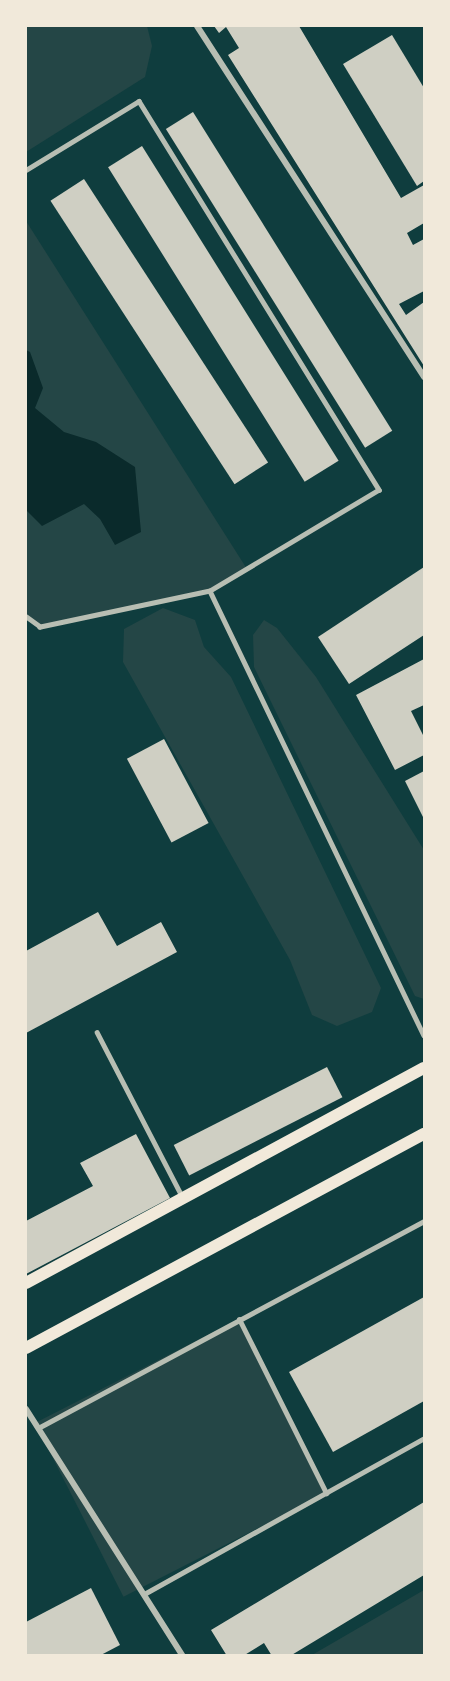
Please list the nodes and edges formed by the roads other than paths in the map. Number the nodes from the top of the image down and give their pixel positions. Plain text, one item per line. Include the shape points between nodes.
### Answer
1 (197, 26) edge
2 (26, 171) edge
3 (424, 377) edge
4 (210, 591) junction
5 (26, 617) edge
6 (97, 1032) dead end
7 (424, 1035) edge
8 (424, 1068) edge
9 (424, 1134) edge
10 (183, 1198) junction
11 (424, 1221) edge
12 (26, 1283) edge
13 (239, 1319) junction
14 (26, 1348) edge
15 (26, 1408) edge
16 (38, 1428) junction
17 (424, 1438) edge
18 (326, 1492) junction
19 (144, 1594) junction
20 (183, 1656) edge

1 - 3 street
2 - 4 lane via 139,100 379,490
4 - 5 lane via 40,627
4 - 7 lane
6 - 10 lane
8 - 10 main road
9 - 14 main road
10 - 12 main road
11 - 13 street
13 - 16 street
13 - 18 street
15 - 16 street
16 - 19 street
17 - 18 street
18 - 19 street
19 - 20 street

